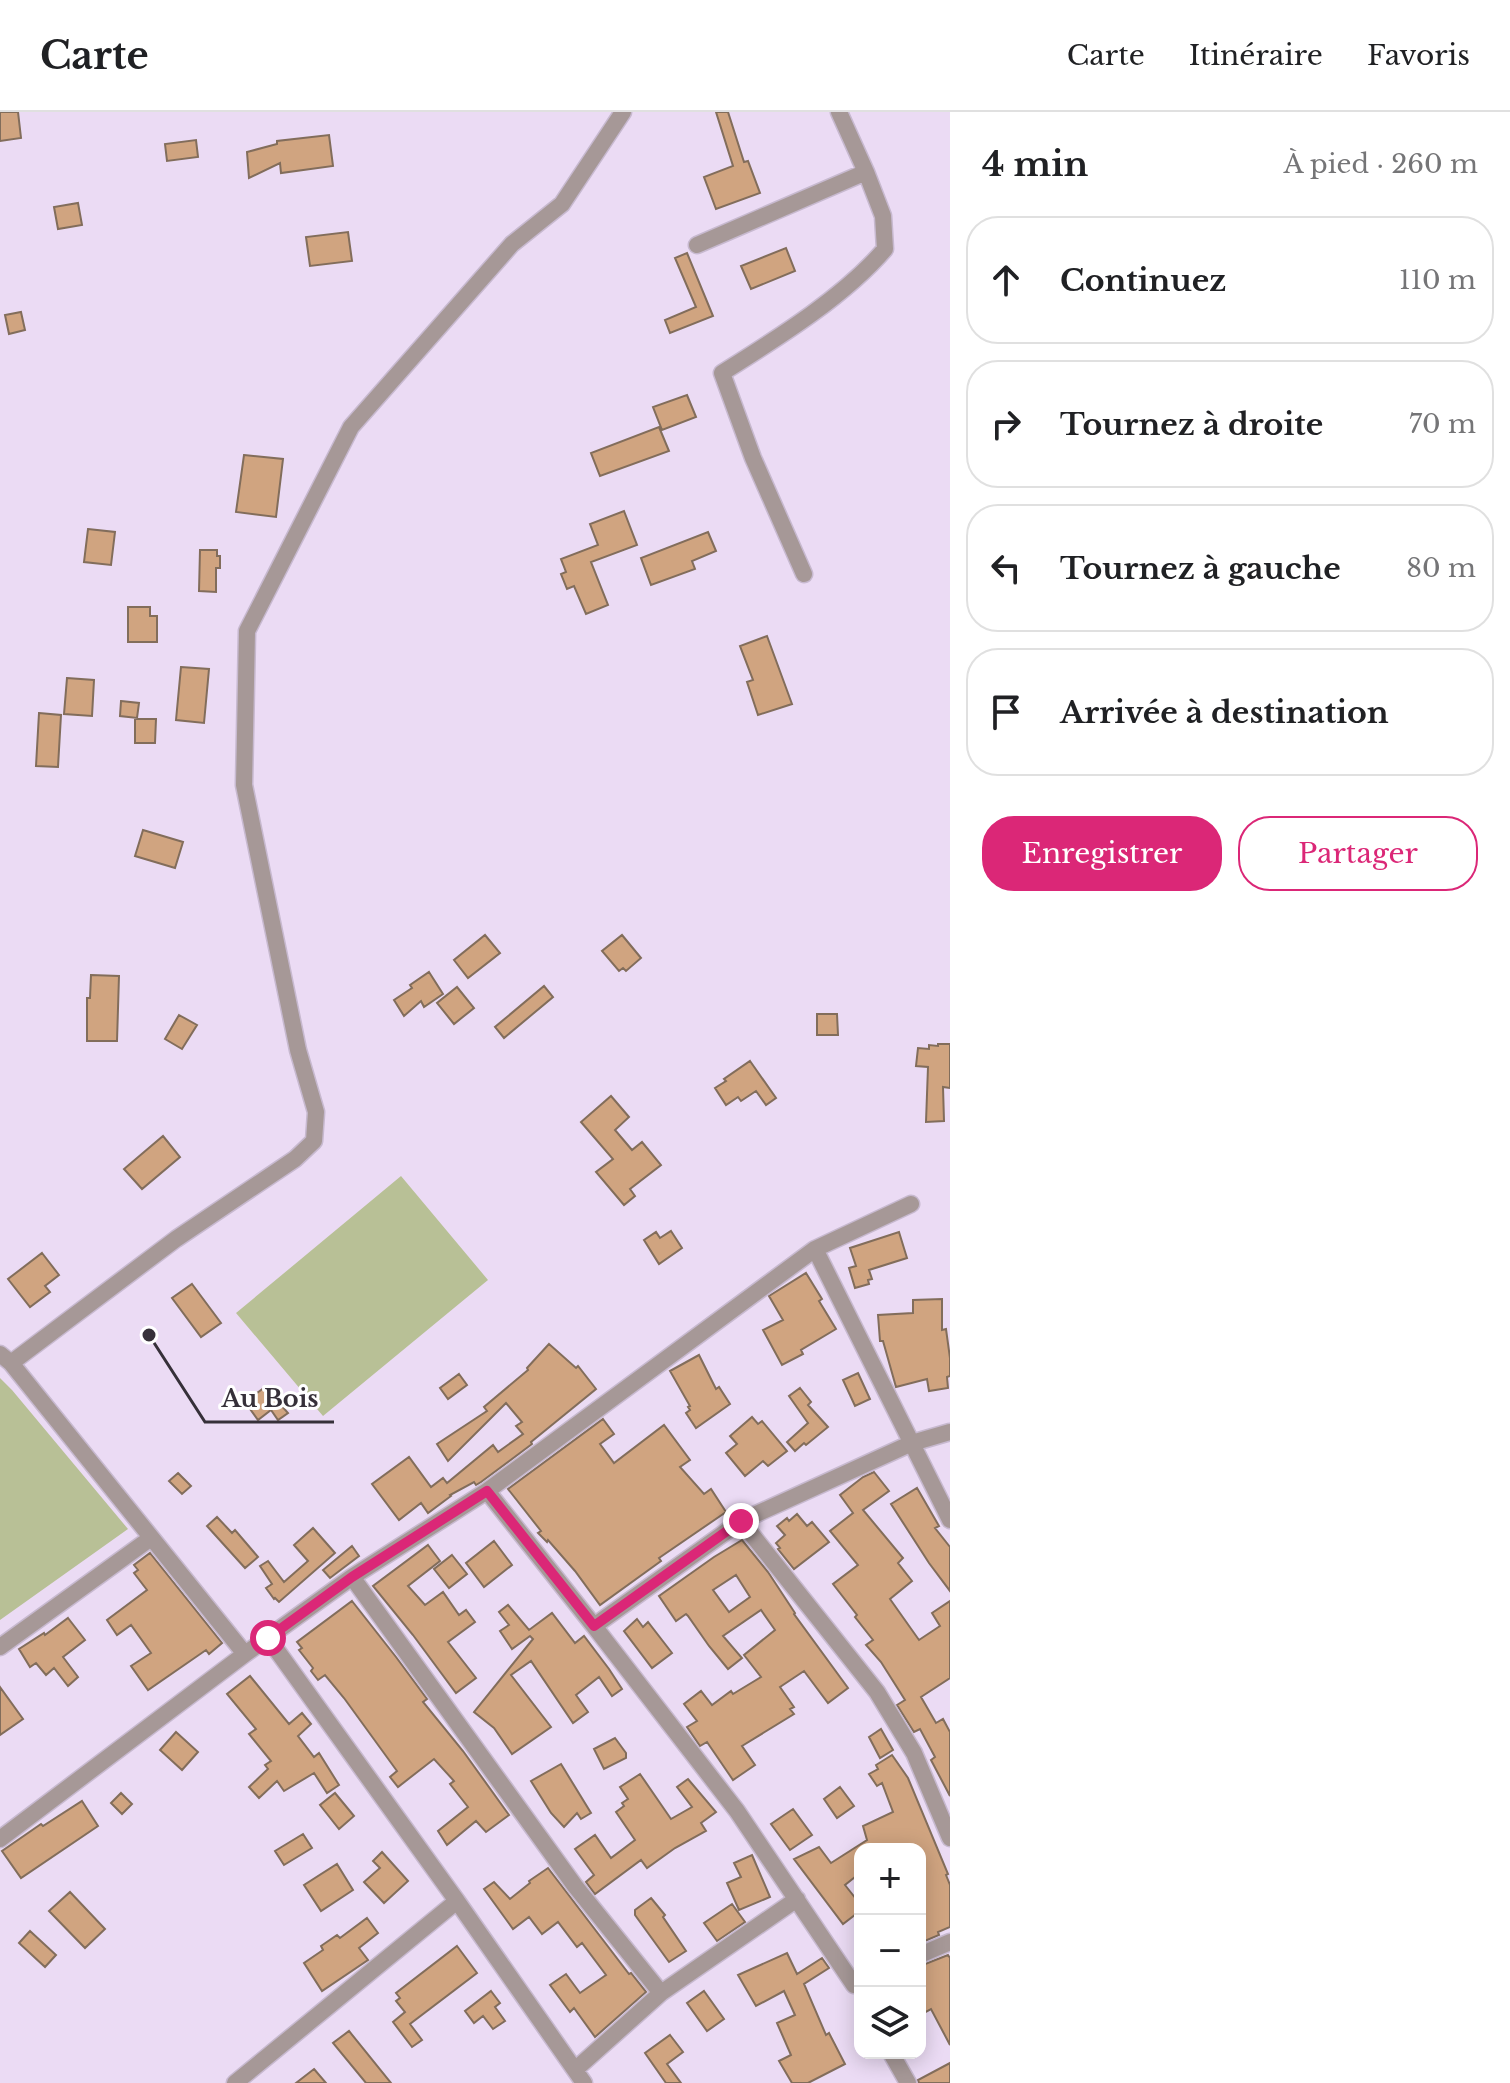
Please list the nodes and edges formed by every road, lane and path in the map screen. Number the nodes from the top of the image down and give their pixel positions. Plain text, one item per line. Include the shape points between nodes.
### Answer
1 (623, 112) edge
2 (839, 112) edge
3 (866, 172) junction
4 (697, 245) dead end
5 (804, 574) dead end
6 (911, 1204) dead end
7 (815, 1249) junction
8 (6, 1358) edge
9 (950, 1432) edge
10 (912, 1443) junction
11 (487, 1491) junction
12 (950, 1520) edge
13 (741, 1521) junction
14 (151, 1538) junction
15 (352, 1577) junction
16 (594, 1626) junction
17 (268, 1638) junction
18 (0, 1647) edge
19 (245, 1654) junction
20 (943, 1801) edge
21 (950, 1838) edge
22 (0, 1839) edge
23 (797, 1899) junction
24 (457, 1901) junction
25 (950, 1942) edge
26 (926, 1952) edge
27 (857, 1987) edge
28 (661, 1993) junction
29 (894, 2059) edge
30 (580, 2076) edge
31 (235, 2083) edge
32 (908, 2083) edge

1 - 8 street via 562,204 512,244 351,427 247,631 244,785 298,1050 316,1112 314,1141
2 - 3 street
3 - 4 street
3 - 5 street via 883,216 885,249 825,302 722,373
6 - 7 street
7 - 10 street
7 - 11 street
8 - 14 street
9 - 10 street
10 - 12 street
10 - 13 street
11 - 15 street
11 - 16 street
13 - 16 street
13 - 20 street via 877,1692
14 - 18 street
14 - 19 street
15 - 17 street
15 - 28 street via 575,1886
16 - 23 street via 737,1811
17 - 19 street
17 - 24 street
19 - 22 street
20 - 21 street
23 - 27 street
23 - 28 street
24 - 30 street
24 - 31 street
25 - 26 street
28 - 30 street
29 - 32 street

